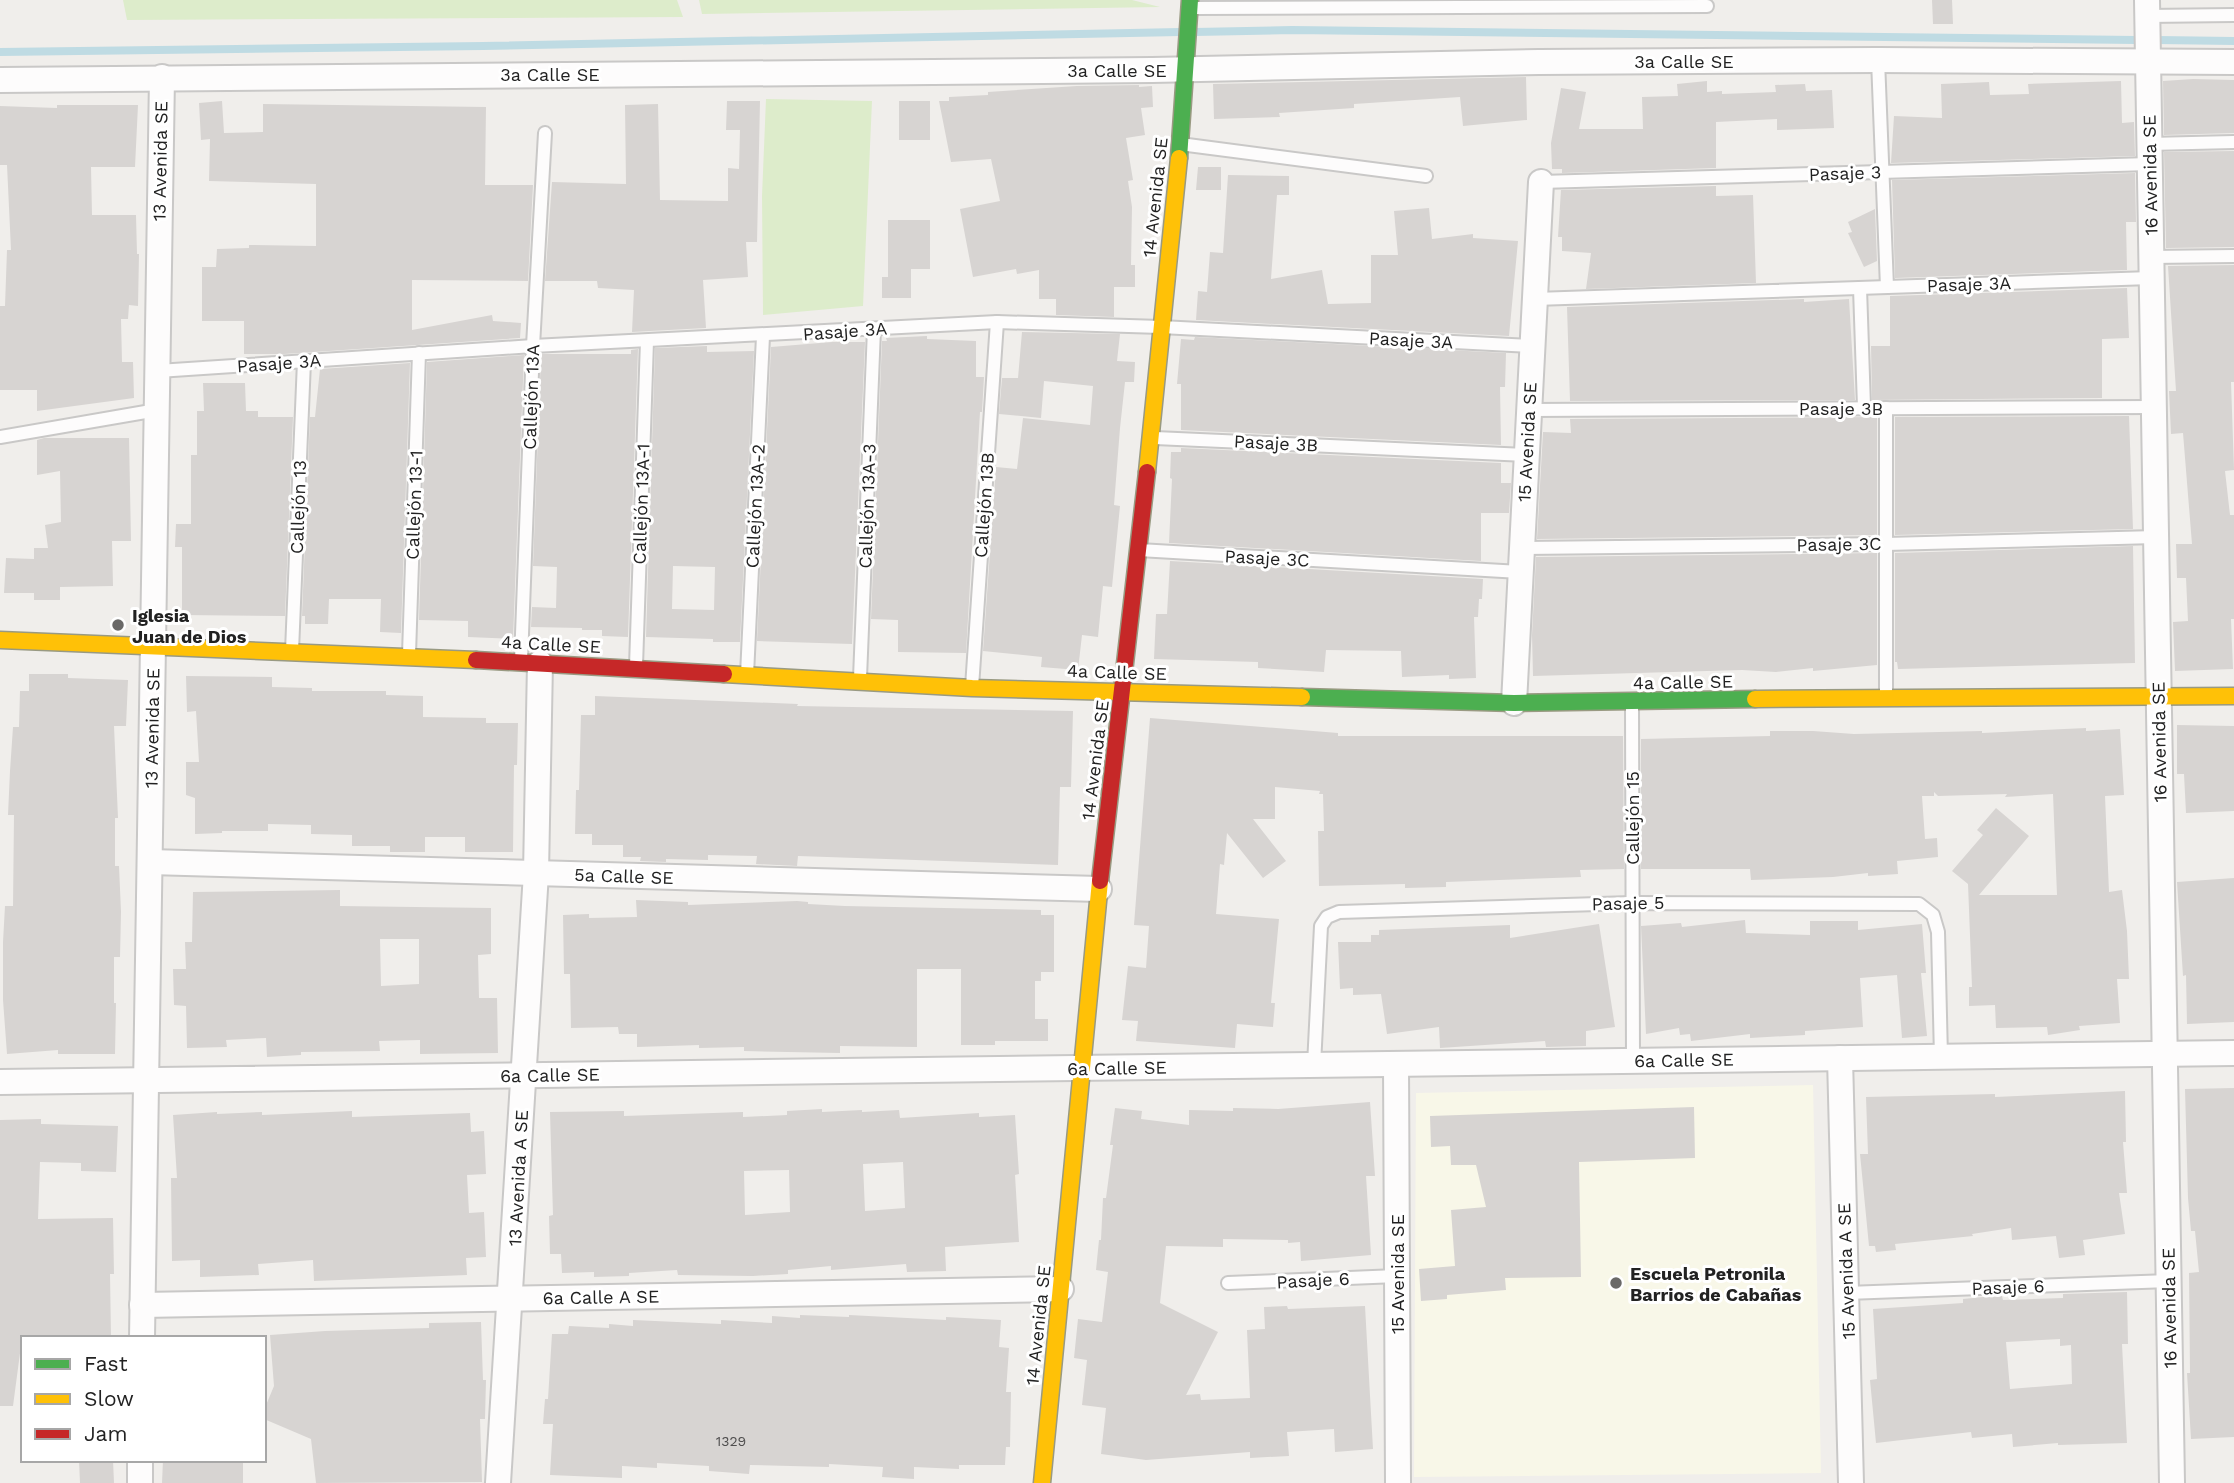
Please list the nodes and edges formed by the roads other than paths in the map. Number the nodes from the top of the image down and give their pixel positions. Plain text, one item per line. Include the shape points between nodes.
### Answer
1 (1189, 4) edge
2 (1707, 6) dead end
3 (2147, 8) edge
4 (2234, 15) edge
5 (1878, 60) junction
6 (2234, 62) edge
7 (2148, 63) junction
8 (1184, 69) junction
9 (162, 77) junction
10 (0, 80) edge
11 (545, 133) dead end
12 (2234, 142) edge
13 (1180, 144) junction
14 (2149, 154) junction
15 (1883, 172) junction
16 (1426, 176) dead end
17 (1541, 182) joint
18 (2234, 256) edge
19 (2151, 268) junction
20 (1887, 287) junction
21 (1860, 288) junction
22 (1535, 299) junction
23 (997, 322) junction
24 (1161, 327) junction
25 (874, 329) junction
26 (763, 336) junction
27 (647, 341) junction
28 (533, 346) junction
29 (1532, 346) junction
30 (419, 353) junction
31 (304, 361) junction
32 (158, 371) junction
33 (1864, 407) junction
34 (2154, 407) junction
35 (1885, 408) junction
36 (157, 410) junction
37 (1529, 410) junction
38 (0, 438) edge
39 (1151, 438) junction
40 (1527, 455) junction
41 (2156, 537) junction
42 (1886, 544) junction
43 (1139, 550) junction
44 (1521, 560) junction
45 (0, 640) edge
46 (153, 646) junction
47 (292, 652) junction
48 (409, 657) junction
49 (531, 662) junction
50 (635, 668) junction
51 (747, 675) junction
52 (860, 682) junction
53 (972, 688) junction
54 (1123, 691) junction
55 (2234, 696) edge
56 (1886, 697) junction
57 (2158, 697) junction
58 (1632, 702) junction
59 (1514, 703) junction
60 (150, 862) junction
61 (536, 873) junction
62 (1099, 889) junction
63 (1632, 903) junction
64 (2234, 1053) edge
65 (2165, 1054) junction
66 (1941, 1057) junction
67 (1840, 1058) junction
68 (1633, 1061) junction
69 (1396, 1064) junction
70 (1314, 1065) junction
71 (1081, 1069) junction
72 (524, 1075) junction
73 (146, 1081) junction
74 (0, 1082) edge
75 (1397, 1276) junction
76 (2169, 1281) junction
77 (1228, 1283) dead end
78 (1060, 1289) junction
79 (1847, 1293) junction
80 (511, 1298) junction
81 (142, 1305) junction
82 (142, 1336) edge
83 (140, 1462) edge
84 (140, 1483) edge
85 (498, 1483) edge
86 (1042, 1483) edge
87 (1398, 1483) edge
88 (1851, 1483) edge
89 (2172, 1483) edge

1 - 2 lane
1 - 8 street, 14 Avenida SE
3 - 4 lane
3 - 7 street, 16 Avenida SE
5 - 7 street, 3a Calle SE
5 - 8 street, 3a Calle SE
5 - 15 lane
6 - 7 street, 3a Calle SE
7 - 14 street, 16 Avenida SE
8 - 9 street, 3a Calle SE
8 - 13 street, 14 Avenida SE
9 - 10 street, 3a Calle SE
9 - 32 street, 13 Avenida SE
11 - 28 lane, Callejón 13A
12 - 14 lane, Pasaje 3
13 - 16 lane
13 - 24 street, 14 Avenida SE
14 - 15 lane, Pasaje 3
14 - 19 street, 16 Avenida SE
15 - 17 lane, Pasaje 3
15 - 20 lane
17 - 22 street, 15 Avenida SE
18 - 19 lane, Pasaje 3A
19 - 20 lane, Pasaje 3A
19 - 34 street, 16 Avenida SE
20 - 21 lane, Pasaje 3A
21 - 22 lane, Pasaje 3A
21 - 33 lane
22 - 29 street, 15 Avenida SE
23 - 24 lane, Pasaje 3A
23 - 25 lane, Pasaje 3A
23 - 53 lane, Callejón 13B
24 - 29 lane, Pasaje 3A
24 - 39 street, 14 Avenida SE
25 - 26 lane, Pasaje 3A
25 - 52 lane, Callejón 13A-3
26 - 27 lane, Pasaje 3A
26 - 51 lane, Callejón 13A-2
27 - 28 lane, Pasaje 3A
27 - 50 lane, Callejón 13A-1
28 - 30 lane, Pasaje 3A
28 - 49 lane, Callejón 13A
29 - 37 street, 15 Avenida SE
30 - 31 lane, Pasaje 3A
30 - 48 lane, Callejón 13-1
31 - 32 lane, Pasaje 3A
31 - 47 lane, Callejón 13
32 - 36 street, 13 Avenida SE
33 - 35 lane, Pasaje 3B
33 - 37 lane, Pasaje 3B
34 - 35 lane, Pasaje 3B
34 - 41 street, 16 Avenida SE
35 - 42 lane
36 - 38 lane
36 - 46 street, 13 Avenida SE
37 - 40 street, 15 Avenida SE
39 - 40 lane, Pasaje 3B
39 - 43 street, 14 Avenida SE
40 - 44 street, 15 Avenida SE
41 - 42 lane, Pasaje 3C
41 - 57 street, 16 Avenida SE
42 - 44 lane, Pasaje 3C
42 - 56 lane
43 - 44 lane, Pasaje 3C
43 - 54 street, 14 Avenida SE
44 - 59 street, 15 Avenida SE
45 - 46 street, 4a Calle SE
46 - 47 street, 4a Calle SE
46 - 60 street, 13 Avenida SE
47 - 48 street, 4a Calle SE
48 - 49 street, 4a Calle SE
49 - 50 street, 4a Calle SE
49 - 61 street, 13 Avenida A SE
50 - 51 street, 4a Calle SE
51 - 52 street, 4a Calle SE
52 - 53 street, 4a Calle SE
53 - 54 street, 4a Calle SE
54 - 59 street, 4a Calle SE
54 - 62 street, 14 Avenida SE
55 - 57 street, 4a Calle SE
56 - 57 street, 4a Calle SE
56 - 58 street, 4a Calle SE
57 - 65 street, 16 Avenida SE
58 - 59 street, 4a Calle SE
58 - 63 lane, Callejón 15
60 - 61 street, 5a Calle SE
60 - 73 street, 13 Avenida SE
61 - 62 street, 5a Calle SE
61 - 72 street, 13 Avenida A SE
62 - 71 street, 14 Avenida SE
63 - 66 lane, Pasaje 5 via 1919,904 1933,915 1938,932
63 - 68 lane, Callejón 15
63 - 70 lane, Pasaje 5 via 1339,912 1327,917 1321,926
64 - 65 street, 6a Calle SE
65 - 66 street, 6a Calle SE
65 - 76 street, 16 Avenida SE
66 - 67 street, 6a Calle SE
67 - 68 street, 6a Calle SE
67 - 79 street, 15 Avenida A SE
68 - 69 street, 6a Calle SE
69 - 70 street, 6a Calle SE
69 - 75 street, 15 Avenida SE
70 - 71 street, 6a Calle SE
71 - 72 street, 6a Calle SE
71 - 78 street, 14 Avenida SE
72 - 73 street, 6a Calle SE
72 - 80 street, 13 Avenida A SE
73 - 74 street, 6a Calle SE
73 - 81 street, 13 Avenida SE
75 - 77 lane, Pasaje 6
75 - 87 street, 15 Avenida SE
76 - 79 lane, Pasaje 6
76 - 89 street, 16 Avenida SE
78 - 80 street, 6a Calle A SE
78 - 86 street, 14 Avenida SE
79 - 88 street, 15 Avenida A SE
80 - 81 street, 6a Calle A SE
80 - 85 street, 13 Avenida A SE
81 - 82 street, 13 Avenida SE
83 - 84 street

